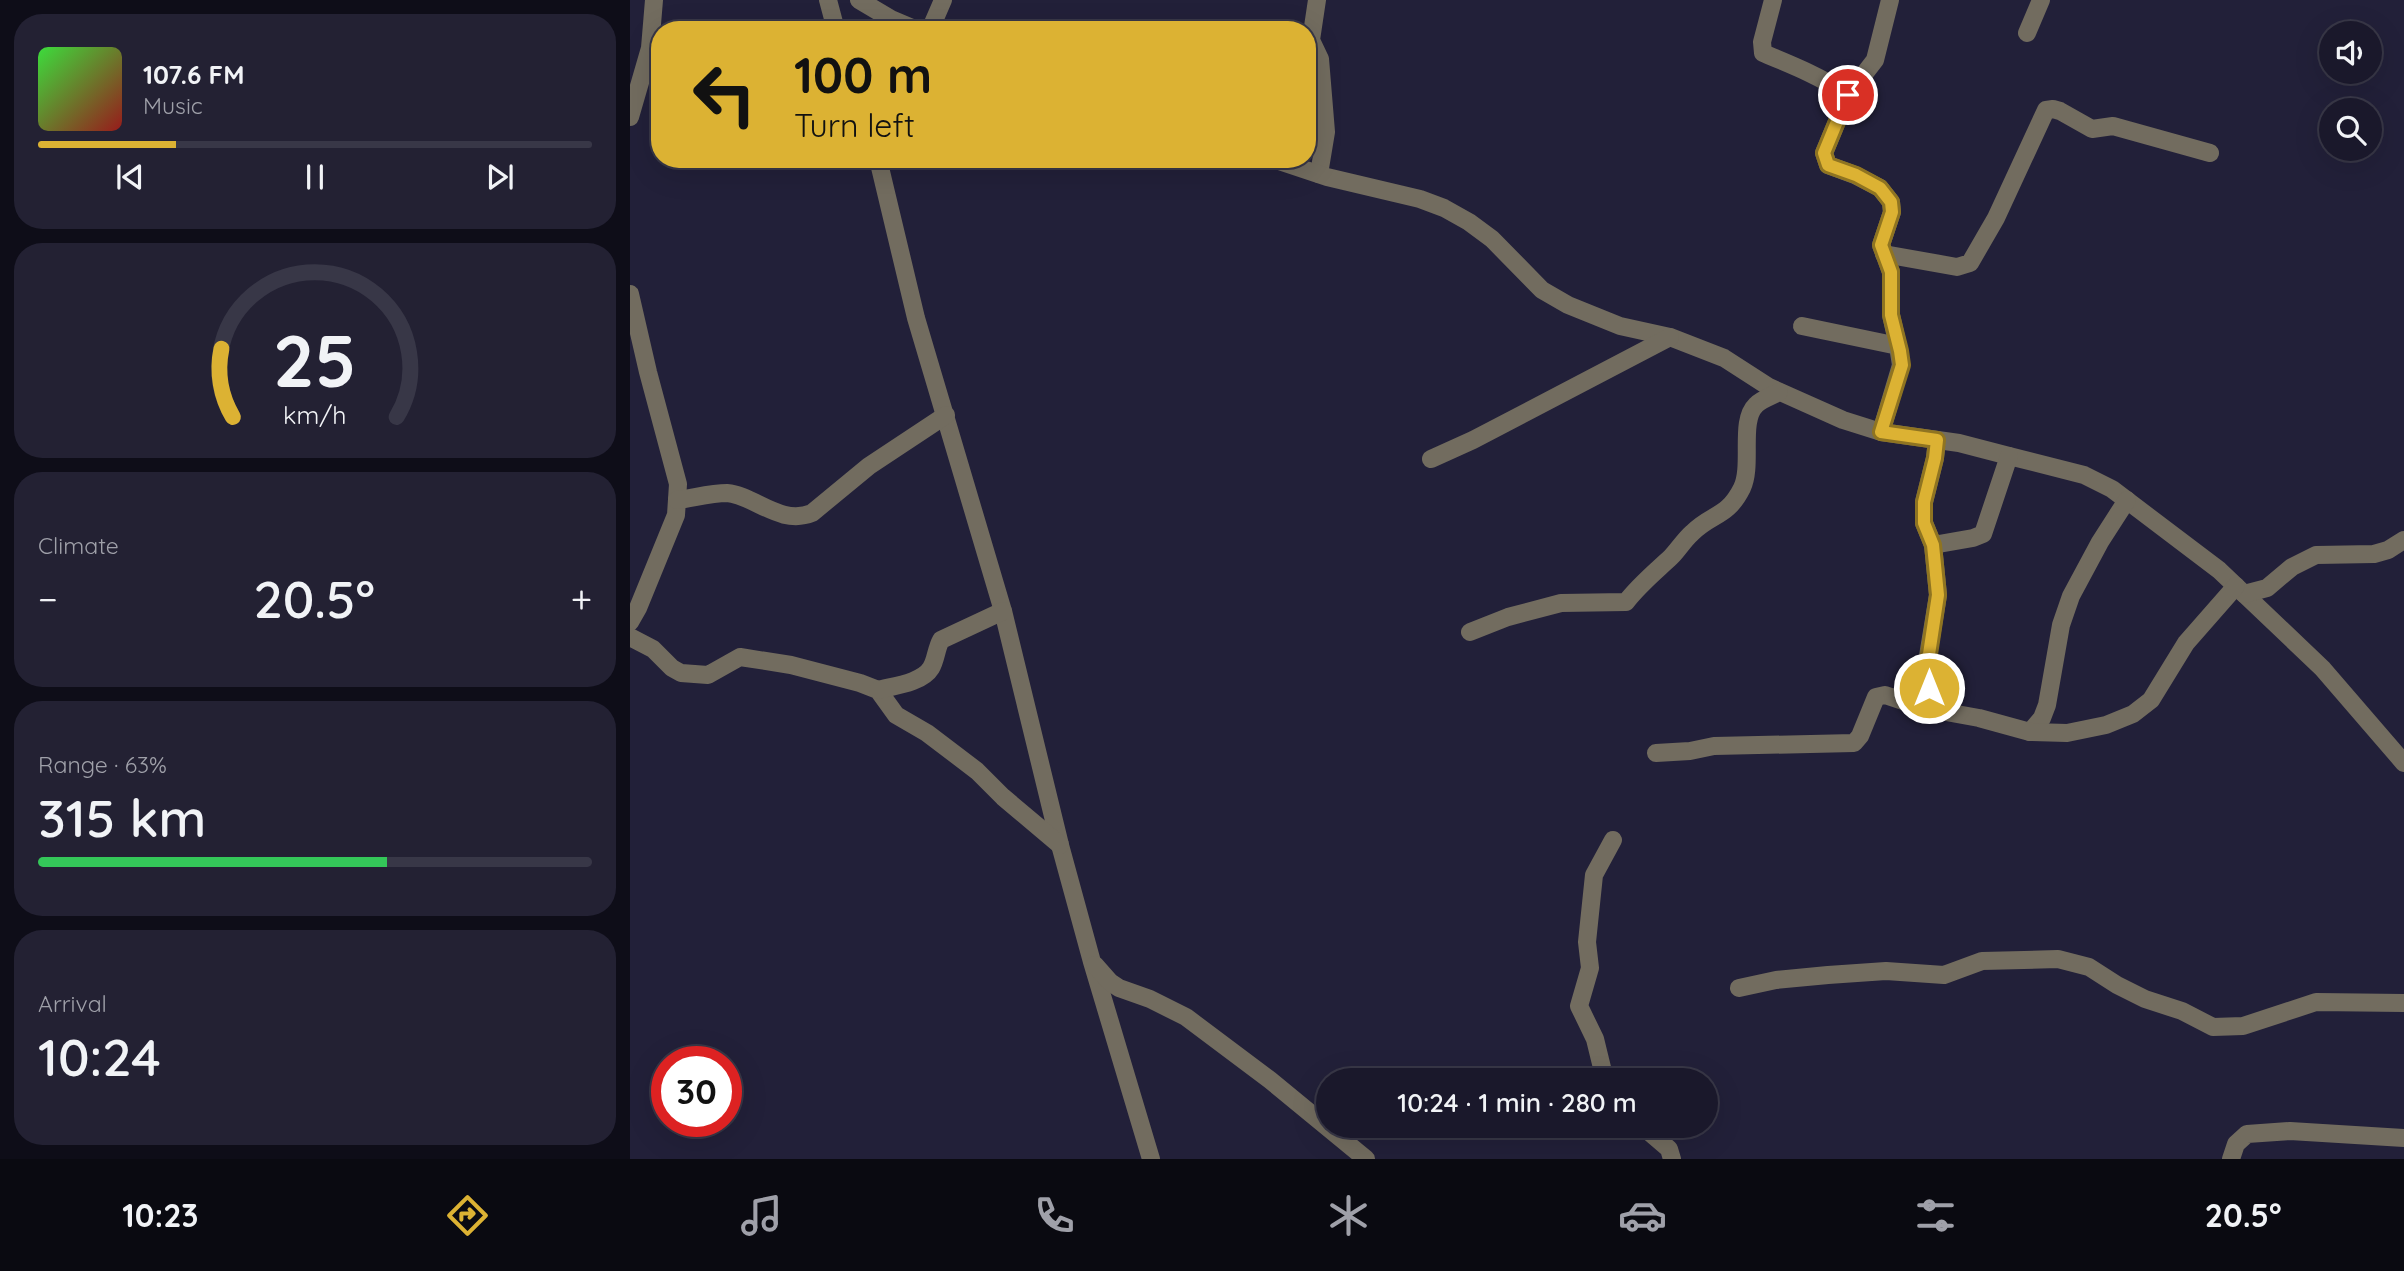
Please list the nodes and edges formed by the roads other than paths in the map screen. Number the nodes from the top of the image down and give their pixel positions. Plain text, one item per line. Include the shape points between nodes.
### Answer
1 (654, 0) edge
2 (828, 0) edge
3 (859, 0) edge
4 (943, 0) edge
5 (1317, 0) edge
6 (1773, 0) edge
7 (1890, 0) edge
8 (2041, 0) edge
9 (652, 21) edge
10 (834, 21) edge
11 (896, 21) edge
12 (934, 21) edge
13 (1314, 21) edge
14 (2026, 33) dead end
15 (651, 36) edge
16 (1316, 51) edge
17 (1848, 95) junction
18 (630, 117) edge
19 (2210, 153) dead end
20 (880, 168) edge
21 (1301, 168) edge
22 (1319, 174) junction
23 (1884, 254) junction
24 (630, 294) edge
25 (1802, 326) dead end
26 (1670, 337) junction
27 (1898, 346) junction
28 (1779, 391) junction
29 (946, 415) junction
30 (1881, 432) junction
31 (1937, 440) junction
32 (2009, 456) junction
33 (1431, 459) dead end
34 (677, 499) junction
35 (2127, 500) junction
36 (2404, 540) edge
37 (1933, 545) junction
38 (2240, 590) junction
39 (1003, 611) junction
40 (630, 622) edge
41 (1471, 632) dead end
42 (630, 637) edge
43 (878, 690) junction
44 (1940, 711) junction
45 (2030, 732) junction
46 (1656, 753) dead end
47 (2404, 763) edge
48 (1612, 840) dead end
49 (1060, 845) junction
50 (1092, 962) junction
51 (1739, 988) dead end
52 (2404, 1003) edge
53 (1602, 1068) edge
54 (1656, 1138) edge
55 (2404, 1138) edge
56 (1151, 1159) edge
57 (1366, 1159) edge
58 (1672, 1159) edge
59 (2231, 1159) edge

1 - 9 street
2 - 10 street
3 - 11 street
4 - 12 street
5 - 13 street
6 - 17 street via 1763,53
7 - 17 street via 1875,60
8 - 14 street
15 - 18 street
16 - 22 street via 1326,132
17 - 23 street via 1825,158 1828,165 1856,175 1888,196 1892,212 1881,240
19 - 23 street via 2113,126 2092,128 2060,111 2046,110 1996,218 1970,262 1957,267
20 - 29 street via 916,318
21 - 22 street
22 - 26 street via 1444,208 1492,239 1542,290 1568,306 1620,326
23 - 27 street via 1891,272 1891,315
24 - 34 street via 678,484
25 - 27 street
26 - 28 street via 1724,358
26 - 33 street
27 - 30 street via 1902,365
28 - 30 street
28 - 41 street via 1752,410 1744,485 1731,507 1693,531 1626,602 1561,603
29 - 34 street via 803,516 725,493
29 - 39 street
30 - 31 street
31 - 32 street
31 - 37 street via 1924,502 1924,523
32 - 35 street via 2084,475
32 - 37 street via 1983,534
34 - 40 street via 676,515
35 - 38 street
35 - 45 street via 2071,596 2061,625 2047,705
36 - 38 street via 2374,554 2316,555 2267,588
37 - 44 street via 1938,595 1926,674
38 - 45 street via 2186,643 2151,700 2133,714 2106,726 2067,733
38 - 47 street via 2323,669
39 - 43 street via 941,640 925,674
39 - 49 street
42 - 43 street via 681,673 708,675 740,657 791,665
43 - 49 street via 896,715 977,771
44 - 45 street
44 - 46 street via 1881,695 1854,743 1714,746
48 - 53 street via 1594,875 1587,942 1590,968 1579,1006
49 - 50 street
50 - 56 street
50 - 57 street via 1119,988 1185,1017
51 - 52 street via 1776,980 1886,971 1944,975 1982,961 2058,959 2089,968 2135,994 2213,1027 2243,1026 2316,1002
54 - 58 street via 1669,1149
55 - 59 street via 2290,1130 2247,1134 2236,1144

